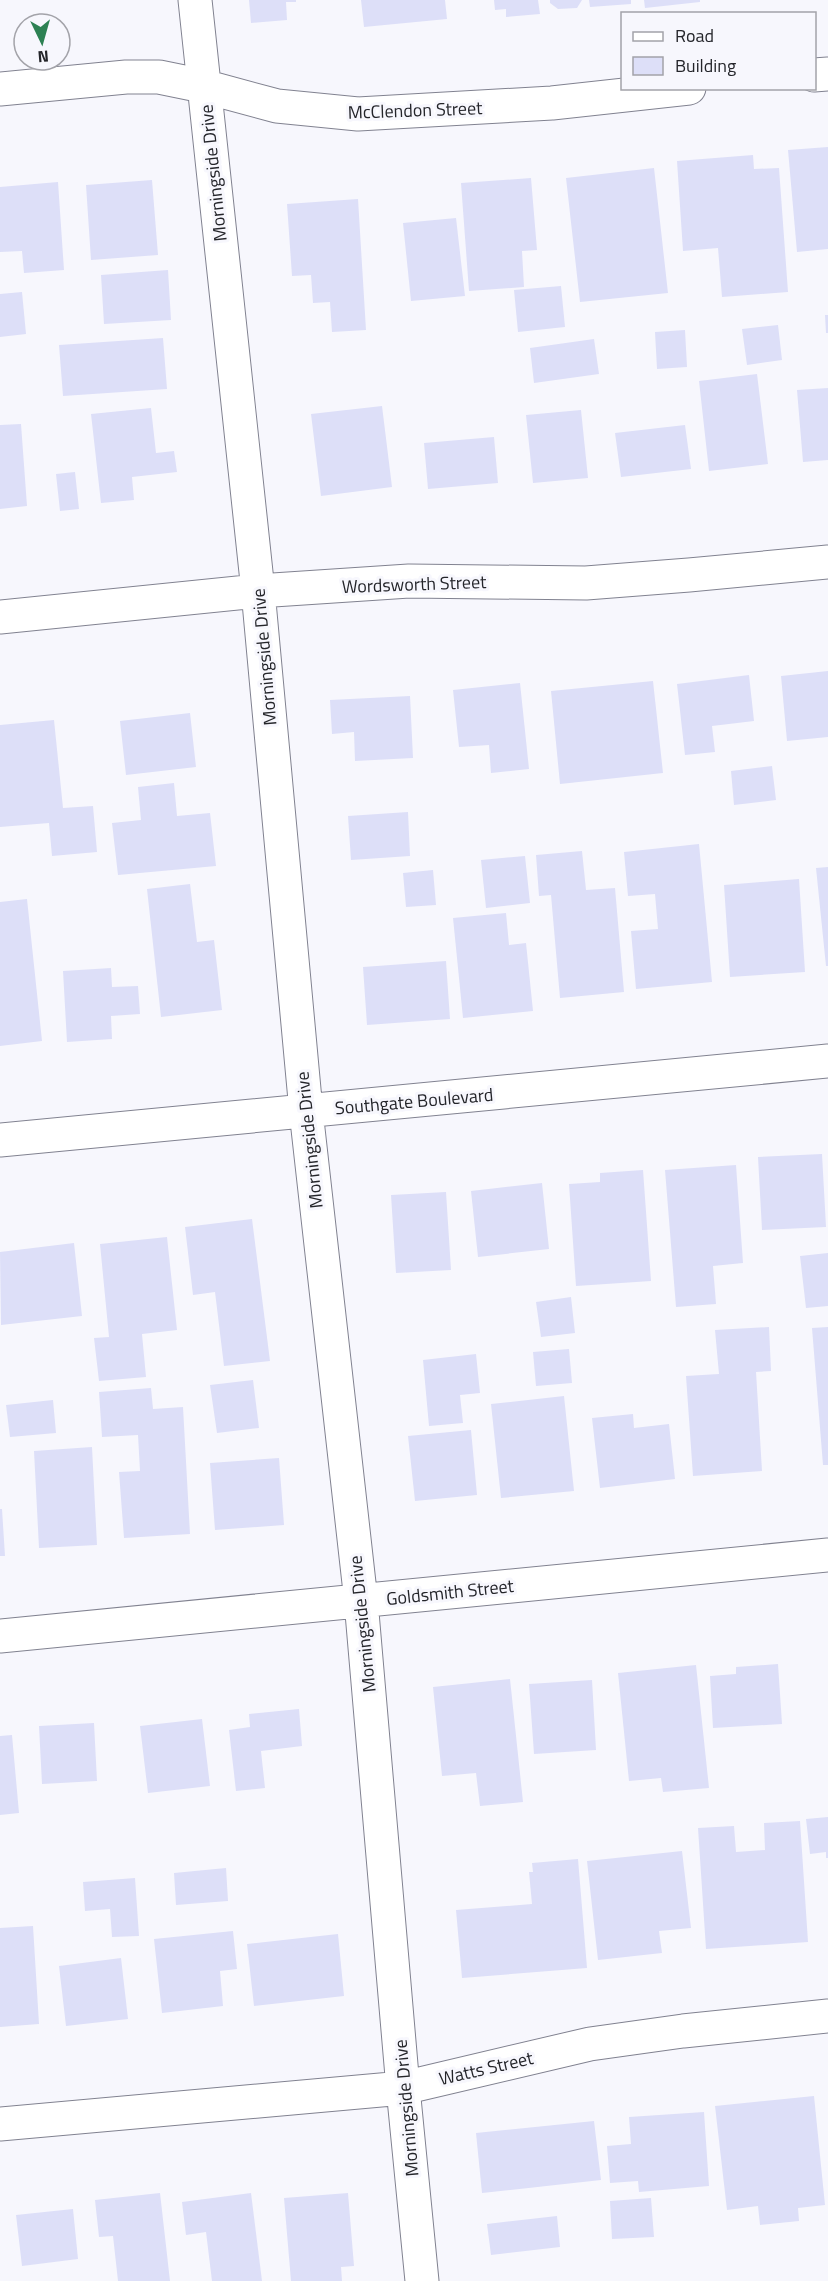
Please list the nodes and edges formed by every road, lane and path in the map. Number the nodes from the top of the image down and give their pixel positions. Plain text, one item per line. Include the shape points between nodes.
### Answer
1 (195, 0) edge
2 (203, 86) junction
3 (0, 89) edge
4 (672, 90) edge
5 (828, 562) edge
6 (258, 591) junction
7 (0, 617) edge
8 (828, 1061) edge
9 (306, 1112) junction
10 (0, 1140) edge
11 (828, 1556) edge
12 (361, 1601) junction
13 (0, 1636) edge
14 (828, 2016) edge
15 (403, 2088) junction
16 (0, 2124) edge
17 (422, 2281) edge

1 - 2 street, Morningside Drive
2 - 3 street, McClendon Street via 159,77 126,77
2 - 4 street, McClendon Street via 278,106 358,114 552,103
2 - 6 street, Morningside Drive
5 - 6 street, Wordsworth Street via 586,583 409,581
6 - 7 street, Wordsworth Street
6 - 9 street, Morningside Drive
8 - 9 street, Southgate Boulevard
9 - 10 street, Southgate Boulevard
9 - 12 street, Morningside Drive
11 - 12 street, Goldsmith Street
12 - 13 street, Goldsmith Street
12 - 15 street, Morningside Drive
14 - 15 street, Watts Street via 590,2043
15 - 16 street, Watts Street
15 - 17 street, Morningside Drive

